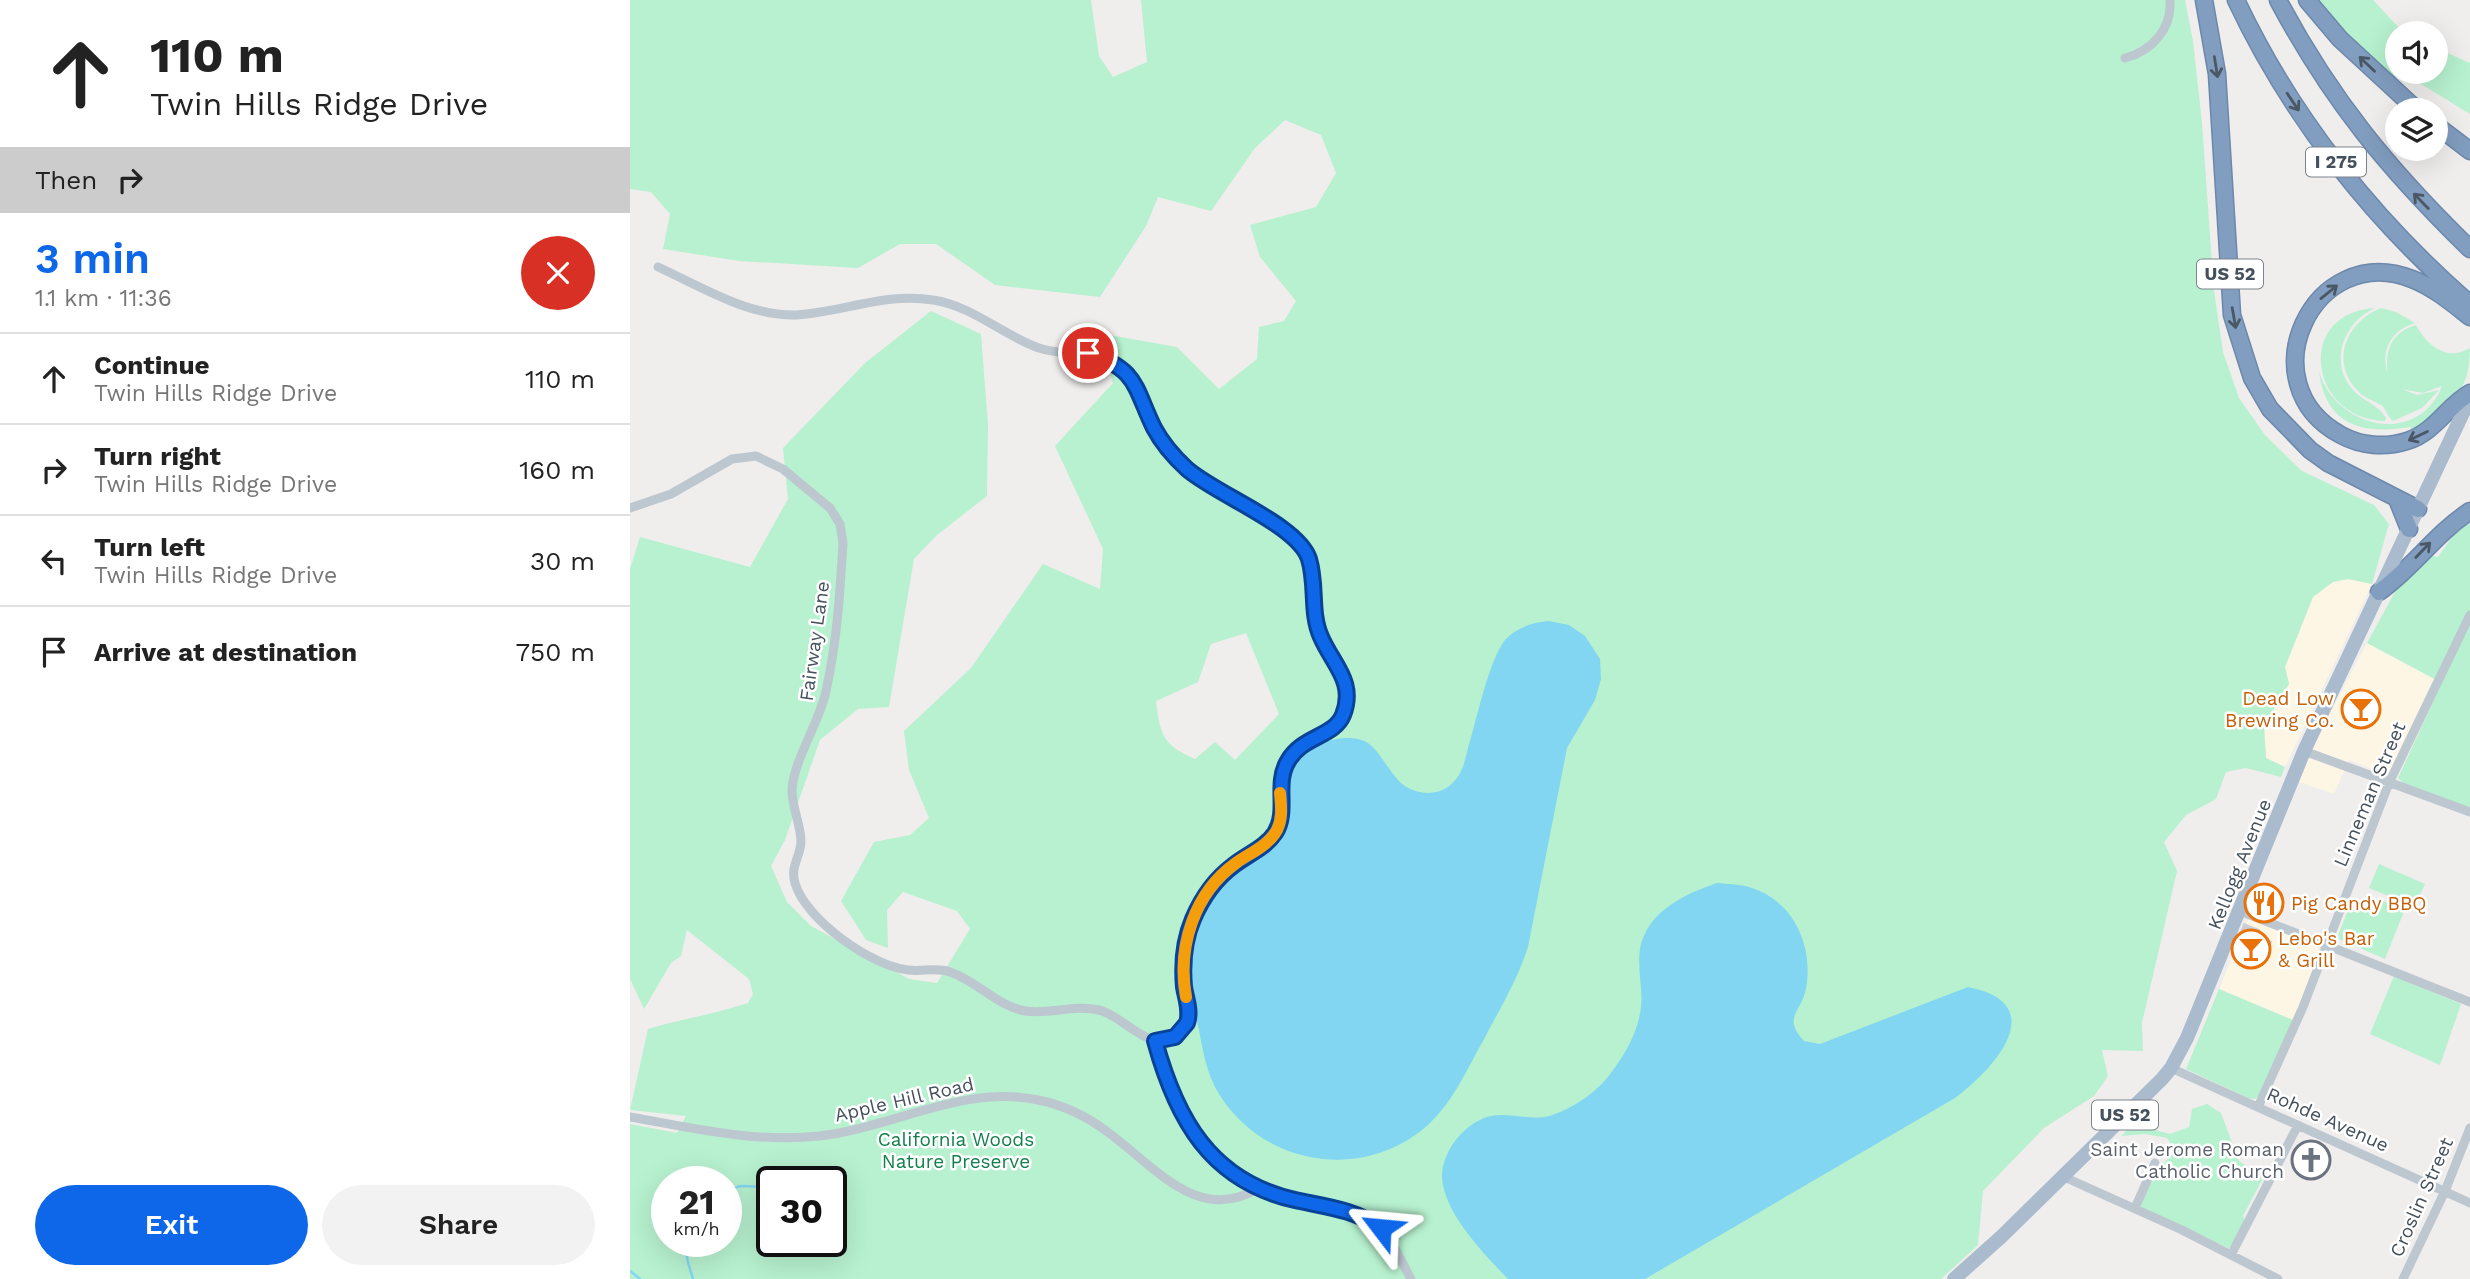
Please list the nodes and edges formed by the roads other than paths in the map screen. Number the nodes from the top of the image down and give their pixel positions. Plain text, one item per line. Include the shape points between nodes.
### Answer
1 (2170, 0) edge
2 (2204, 0) edge
3 (2236, 0) edge
4 (2278, 0) edge
5 (2307, 0) edge
6 (2125, 58) dead end
7 (2404, 98) edge
8 (2448, 134) edge
9 (2468, 148) edge
10 (2470, 249) edge
11 (658, 267) dead end
12 (2468, 309) edge
13 (2470, 396) edge
14 (2397, 499) junction
15 (630, 508) edge
16 (2418, 509) junction
17 (2470, 511) edge
18 (2409, 529) junction
19 (2379, 592) junction
20 (2470, 615) edge
21 (2305, 751) junction
22 (2389, 783) junction
23 (2470, 812) edge
24 (2240, 912) junction
25 (2326, 946) junction
26 (2470, 1002) edge
27 (1155, 1041) junction
28 (2171, 1068) junction
29 (2258, 1107) junction
30 (630, 1117) edge
31 (2298, 1125) junction
32 (2470, 1128) edge
33 (2155, 1163) dead end
34 (2062, 1176) junction
35 (1260, 1187) junction
36 (2445, 1191) junction
37 (2470, 1203) edge
38 (2135, 1208) junction
39 (2231, 1255) junction
40 (1411, 1279) edge
41 (1954, 1279) edge
42 (2278, 1279) edge
43 (2403, 1279) edge

1 - 6 street via 2168,22 2156,42
2 -> 14 highway, US 52 via 2217,74 2232,315 2252,378 2270,409 2310,450
3 -> 12 highway, I 275 via 2283,88 2344,173
10 -> 4 highway, I 275 via 2368,141 2320,74
7 -> 5 highway via 2340,39
8 - 9 highway
11 - 27 street via 750,307 779,314 897,299 935,300 964,309 1038,348 1099,356 1133,380 1172,454 1220,493 1279,526 1305,551 1317,628 1347,687 1343,714 1335,727 1309,739 1287,762 1280,782 1282,809 1276,832 1221,876 1200,903 1184,950 1187,1023 1175,1037
13 -> 12 highway via 2424,434 2394,444 2364,443 2320,420 2303,395 2295,365 2306,315 2330,290 2356,277 2388,273 2413,279
13 - 16 main road, Kellogg Avenue / US 52
14 - 16 highway, US 52
14 - 18 highway
15 - 27 street, Fairway Lane via 671,494 733,459 756,456 783,469 830,508 840,524 843,543 830,672 821,711 792,788 801,844 793,874 799,893 821,919 858,950 891,965 912,971 947,971 1018,1009 1040,1012 1069,1007 1105,1012
16 - 18 main road, Kellogg Avenue / US 52
19 -> 17 highway
18 - 19 main road, Kellogg Avenue / US 52
19 - 21 main road, Kellogg Avenue / US 52
20 - 22 street, Linneman Street
21 - 22 street
21 - 24 main road, Kellogg Avenue / US 52
22 - 23 street
22 - 25 street, Linneman Street
24 - 25 street
24 - 28 main road, Kellogg Avenue / US 52
25 - 26 street
25 - 29 street, Linneman Street
27 - 35 street via 1175,1104 1195,1135 1221,1162
28 - 29 street, Rohde Avenue
28 - 34 main road, Kellogg Avenue / US 52
29 - 31 street, Rohde Avenue
30 - 35 street, Apple Hill Road via 709,1133 785,1139 856,1130 984,1097 1019,1097 1086,1117 1182,1189 1203,1199 1239,1199
31 - 36 street, Rohde Avenue
31 - 39 street
32 - 36 street, Croslin Street
33 - 38 street
34 - 38 street
34 - 41 main road, Kellogg Avenue / US 52
35 - 40 street via 1295,1200 1344,1209 1370,1221 1389,1237
36 - 37 street, Rohde Avenue
36 - 43 street, Croslin Street
38 - 39 street
39 - 42 street

